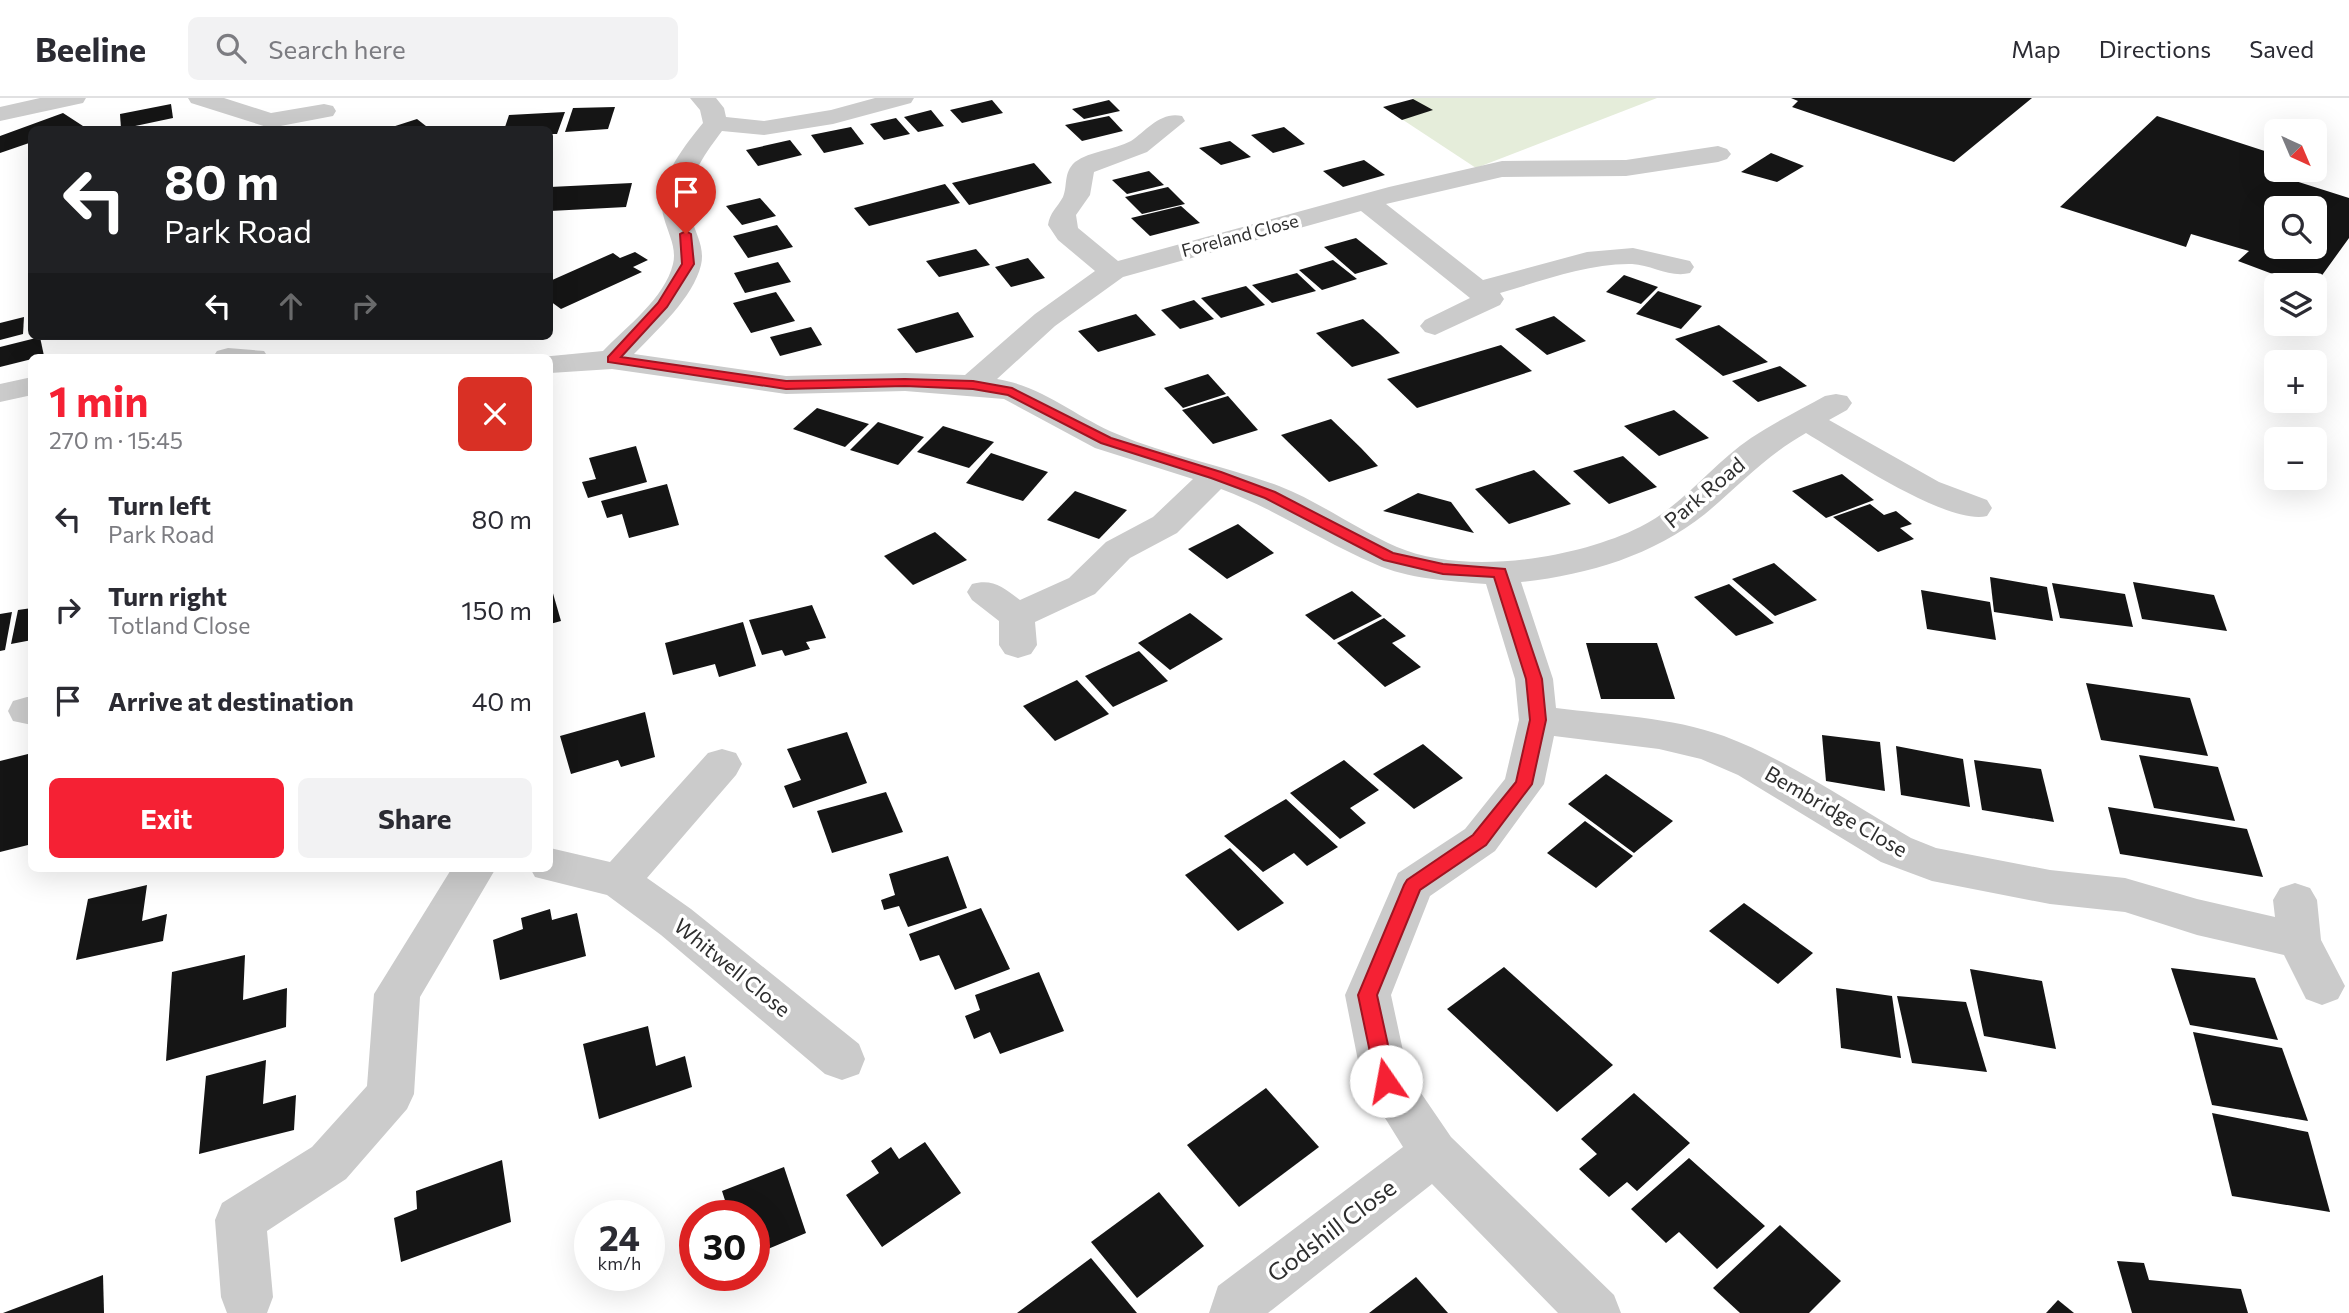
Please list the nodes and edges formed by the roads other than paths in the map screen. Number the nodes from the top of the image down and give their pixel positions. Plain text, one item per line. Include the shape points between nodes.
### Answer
1 (74, 98) edge
2 (200, 98) edge
3 (702, 98) edge
4 (902, 98) edge
5 (324, 111) dead end
6 (1148, 113) dead end
7 (0, 114) edge
8 (715, 123) junction
9 (266, 125) edge
10 (1718, 154) dead end
11 (1366, 202) junction
12 (1681, 267) dead end
13 (1113, 271) junction
14 (1478, 290) junction
15 (1435, 326) dead end
16 (612, 360) junction
17 (553, 364) edge
18 (973, 385) junction
19 (28, 387) edge
20 (0, 393) edge
21 (1836, 403) dead end
22 (1804, 419) junction
23 (1216, 475) junction
24 (1975, 508) dead end
25 (1500, 573) junction
26 (985, 592) dead end
27 (1538, 720) junction
28 (722, 764) dead end
29 (553, 866) edge
30 (473, 872) edge
31 (619, 881) junction
32 (2322, 986) dead end
33 (842, 1059) dead end
34 (1434, 1153) junction
35 (247, 1297) dead end
36 (1235, 1313) edge
37 (1595, 1313) edge

1 - 7 street
2 - 9 street
3 - 8 street via 712,108
4 - 8 street via 833,117 764,128
5 - 9 street
6 - 13 street via 1183,122 1085,167 1078,176 1077,195 1063,215 1062,225 1068,234
8 - 16 street via 684,165 675,209 686,234 688,264 663,304
10 - 11 street, Foreland Close via 1626,168 1502,169
11 - 13 street, Foreland Close
11 - 14 street
12 - 14 street via 1633,256 1587,260
13 - 18 street, Foreland Close via 1045,320
14 - 15 street via 1490,299
16 - 17 street, Park Road
16 - 18 street, Park Road via 786,385
18 - 23 street, Park Road via 1012,391 1106,441
19 - 20 street
21 - 22 street, Park Road
22 - 24 street via 1927,489
22 - 25 street, Park Road via 1762,445 1654,534 1596,557
23 - 25 street, Park Road via 1270,495 1389,557 1443,569
23 - 26 street via 1165,525 1118,550 1082,586 1018,631
25 - 27 street via 1534,679
27 - 32 street, Bembridge Close via 1709,746 1752,764 1896,850 1932,864 2050,887 2125,895 2197,916 2297,920
27 - 34 street via 1524,784 1479,840 1413,885 1368,995 1386,1081
28 - 31 street
29 - 31 street, Whitwell Close
30 - 35 street via 397,994 390,1094 329,1163 240,1220
31 - 33 street, Whitwell Close via 676,922
34 - 36 street, Godshill Close via 1237,1304
34 - 37 street

